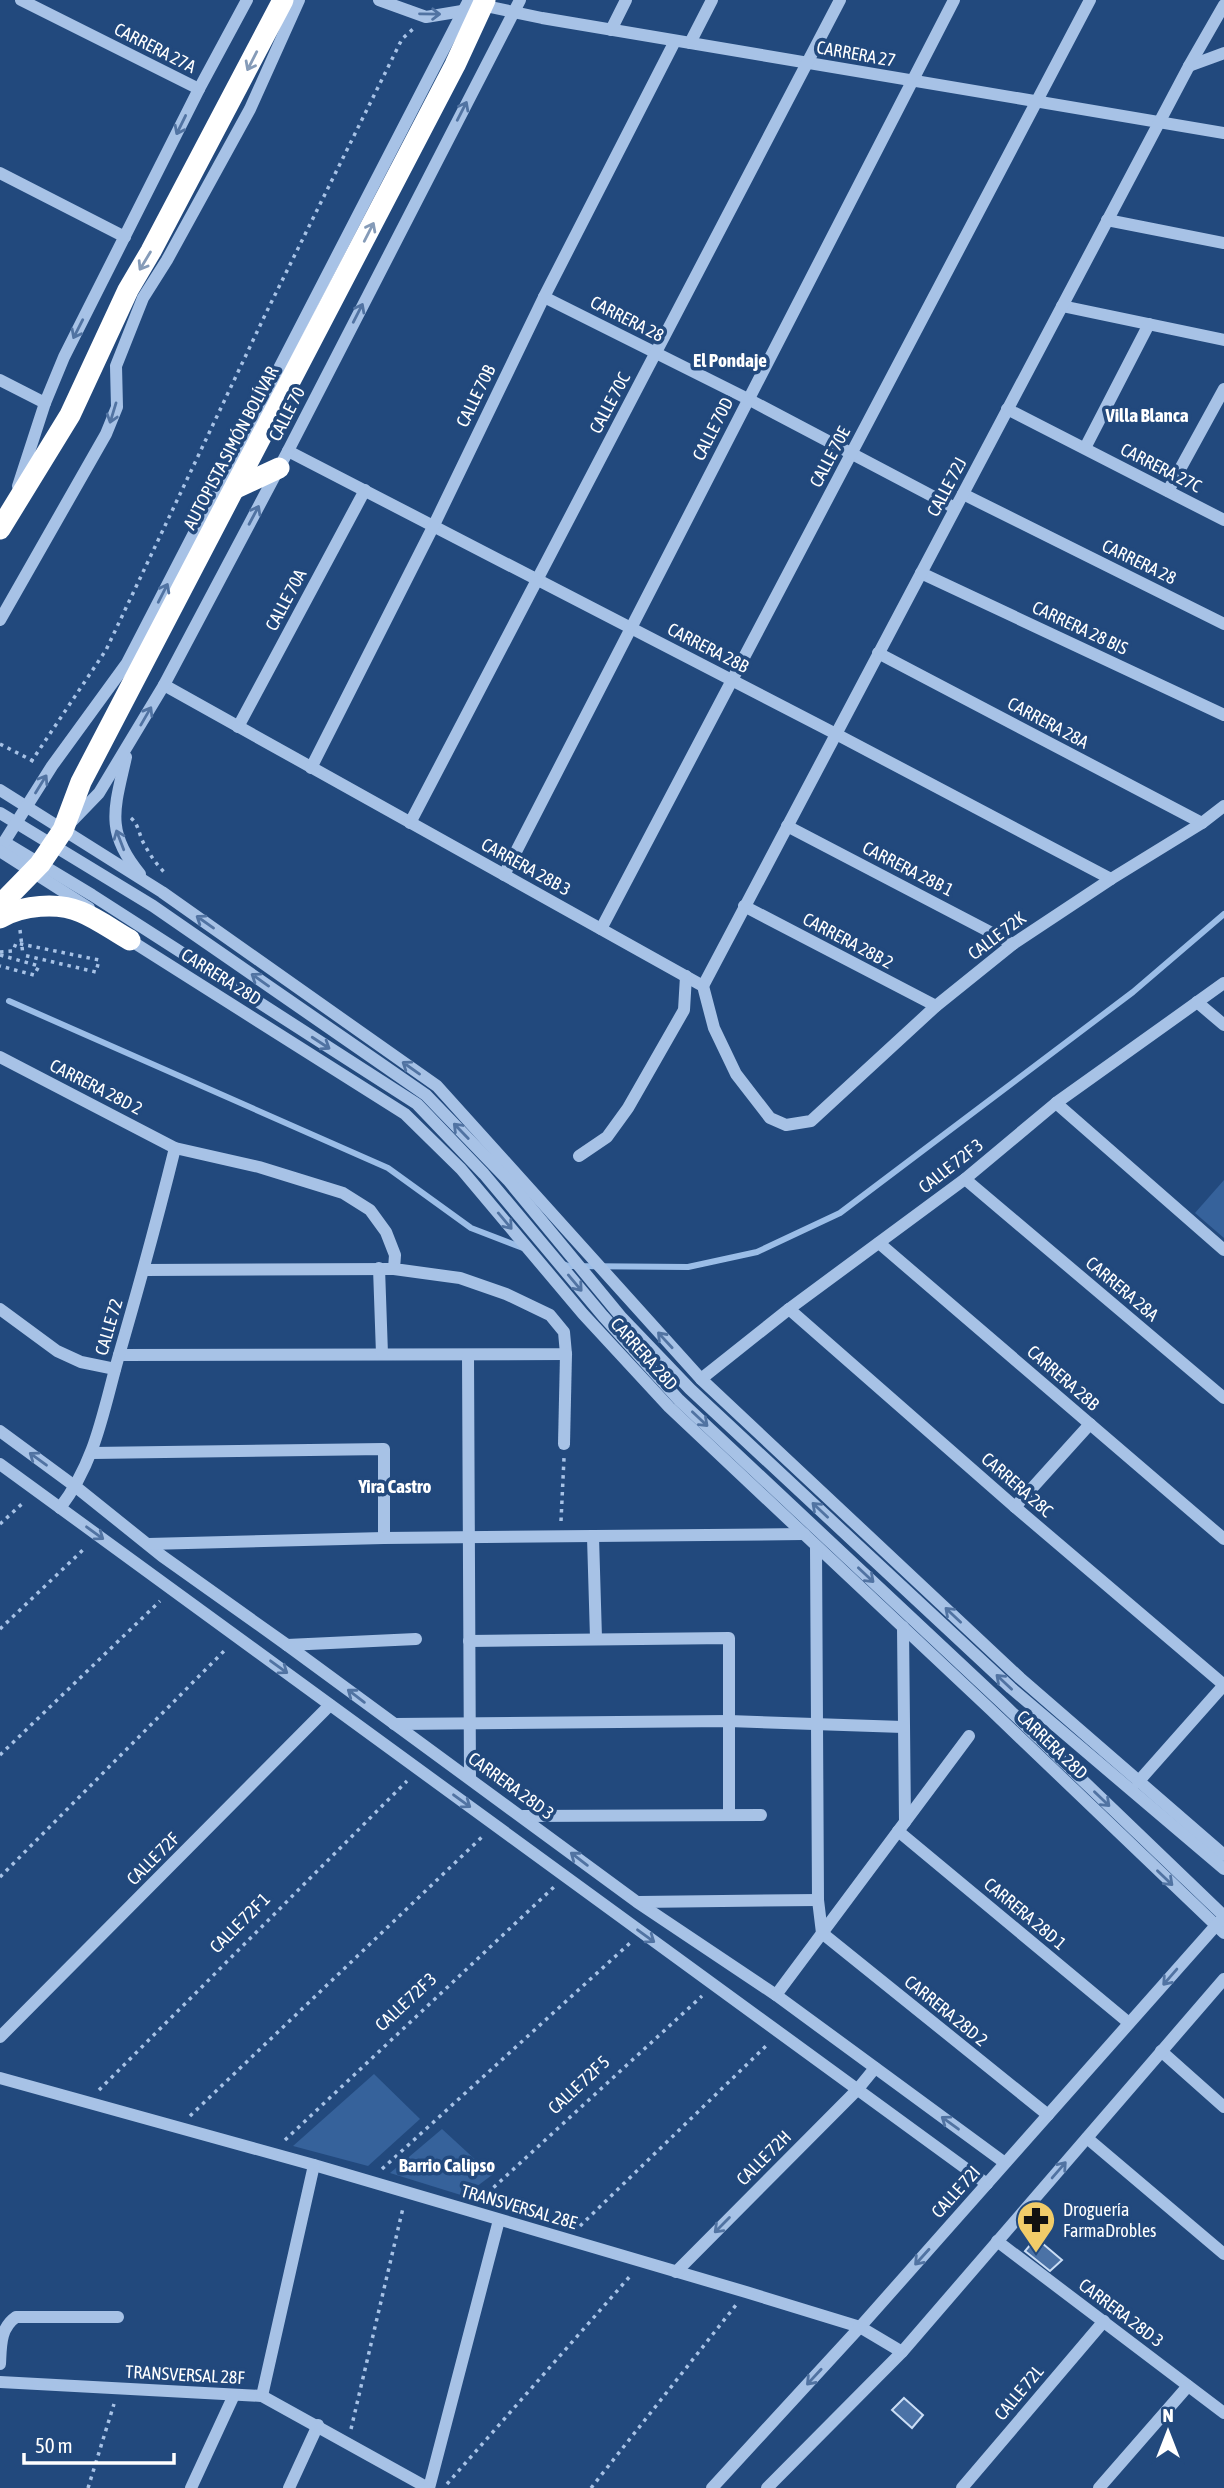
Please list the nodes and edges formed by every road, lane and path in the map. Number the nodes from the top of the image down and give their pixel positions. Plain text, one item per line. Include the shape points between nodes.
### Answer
1 (21, 0) edge
2 (247, 0) edge
3 (283, 0) edge
4 (299, 0) edge
5 (379, 0) edge
6 (520, 0) edge
7 (626, 0) edge
8 (712, 0) edge
9 (840, 0) edge
10 (954, 0) edge
11 (1090, 0) edge
12 (472, 3) edge
13 (1224, 5) edge
14 (513, 13) junction
15 (426, 17) junction
16 (611, 30) junction
17 (675, 41) junction
18 (690, 43) junction
19 (1224, 53) edge
20 (807, 64) junction
21 (1189, 66) junction
22 (912, 82) junction
23 (199, 89) junction
24 (1036, 102) junction
25 (1158, 124) junction
26 (1224, 133) edge
27 (0, 173) edge
28 (1107, 220) junction
29 (125, 237) junction
30 (1224, 243) edge
31 (544, 297) junction
32 (1062, 306) junction
33 (1149, 324) junction
34 (1224, 340) edge
35 (656, 353) junction
36 (0, 380) edge
37 (1224, 388) edge
38 (748, 400) junction
39 (45, 403) junction
40 (1007, 409) junction
41 (1085, 449) junction
42 (851, 454) junction
43 (283, 459) junction
44 (236, 488) junction
45 (365, 491) junction
46 (1168, 491) junction
47 (962, 494) junction
48 (955, 508) junction
49 (1224, 520) edge
50 (4, 523) edge
51 (433, 527) junction
52 (921, 573) junction
53 (537, 580) junction
54 (0, 620) edge
55 (1224, 624) edge
56 (630, 628) junction
57 (878, 653) junction
58 (732, 680) junction
59 (164, 685) junction
60 (1224, 715) edge
61 (238, 727) junction
62 (836, 734) junction
63 (0, 744) edge
64 (127, 749) junction
65 (31, 761) junction
66 (52, 766) junction
67 (312, 768) junction
68 (0, 790) edge
69 (1224, 806) edge
70 (26, 807) junction
71 (0, 813) edge
72 (16, 823) junction
73 (136, 823) dead end
74 (410, 823) junction
75 (1202, 823) junction
76 (787, 826) junction
77 (58, 837) junction
78 (2, 847) edge
79 (36, 868) junction
80 (504, 875) junction
81 (1111, 879) junction
82 (171, 880) dead end
83 (162, 892) junction
84 (0, 905) edge
85 (744, 906) junction
86 (0, 918) edge
87 (601, 929) junction
88 (20, 930) dead end
89 (130, 940) junction
90 (1013, 943) junction
91 (0, 953) edge
92 (0, 966) edge
93 (686, 976) junction
94 (1224, 983) edge
95 (702, 986) junction
96 (1197, 1002) junction
97 (936, 1006) junction
98 (1224, 1025) edge
99 (0, 1057) edge
100 (1056, 1103) junction
101 (175, 1148) junction
102 (579, 1156) dead end
103 (965, 1180) junction
104 (879, 1243) junction
105 (1224, 1250) edge
106 (379, 1268) junction
107 (394, 1269) junction
108 (144, 1270) junction
109 (789, 1308) junction
110 (0, 1309) edge
111 (382, 1354) junction
112 (566, 1354) junction
113 (119, 1355) junction
114 (468, 1355) junction
115 (115, 1369) junction
116 (701, 1379) junction
117 (1224, 1398) edge
118 (1090, 1424) junction
119 (0, 1432) edge
120 (564, 1444) joint
121 (92, 1453) junction
122 (0, 1464) edge
123 (76, 1487) junction
124 (36, 1491) junction
125 (1015, 1507) junction
126 (60, 1508) junction
127 (0, 1524) edge
128 (804, 1534) junction
129 (98, 1536) junction
130 (468, 1537) junction
131 (561, 1537) junction
132 (593, 1537) junction
133 (384, 1538) junction
134 (1224, 1539) edge
135 (148, 1544) junction
136 (816, 1546) junction
137 (162, 1556) junction
138 (150, 1574) junction
139 (172, 1590) junction
140 (903, 1627) junction
141 (0, 1629) edge
142 (238, 1637) junction
143 (596, 1638) junction
144 (416, 1639) dead end
145 (469, 1641) junction
146 (287, 1645) junction
147 (1224, 1685) edge
148 (330, 1705) junction
149 (729, 1721) junction
150 (471, 1722) junction
151 (816, 1723) junction
152 (394, 1724) junction
153 (903, 1727) junction
154 (969, 1736) dead end
155 (0, 1755) edge
156 (419, 1769) junction
157 (470, 1778) junction
158 (1138, 1782) junction
159 (729, 1814) junction
160 (761, 1815) dead end
161 (523, 1816) junction
162 (495, 1825) junction
163 (902, 1826) junction
164 (1224, 1855) edge
165 (1224, 1869) edge
166 (565, 1876) junction
167 (0, 1878) edge
168 (818, 1900) junction
169 (637, 1902) junction
170 (1222, 1923) edge
171 (642, 1932) junction
172 (822, 1933) junction
173 (1224, 1979) edge
174 (714, 1985) junction
175 (776, 1995) junction
176 (1129, 2023) junction
177 (780, 2033) junction
178 (0, 2037) edge
179 (1161, 2051) junction
180 (875, 2068) junction
181 (0, 2078) edge
182 (857, 2090) junction
183 (87, 2102) junction
184 (1224, 2107) edge
185 (1048, 2115) junction
186 (177, 2127) junction
187 (1087, 2138) junction
188 (270, 2153) junction
189 (1005, 2163) junction
190 (314, 2165) junction
191 (368, 2181) junction
192 (987, 2184) junction
193 (407, 2192) junction
194 (468, 2211) junction
195 (499, 2220) junction
196 (565, 2239) junction
197 (998, 2241) junction
198 (1224, 2254) edge
199 (643, 2262) junction
200 (676, 2272) junction
201 (746, 2292) junction
202 (118, 2318) dead end
203 (1104, 2321) junction
204 (860, 2327) junction
205 (902, 2351) junction
206 (0, 2364) edge
207 (0, 2382) edge
208 (1188, 2386) junction
209 (118, 2389) junction
210 (234, 2395) junction
211 (262, 2396) junction
212 (1224, 2413) edge
213 (318, 2425) junction
214 (348, 2442) junction
215 (88, 2488) edge
216 (191, 2488) edge
217 (289, 2488) edge
218 (428, 2488) edge
219 (443, 2488) edge
220 (591, 2488) edge
221 (712, 2488) edge
222 (767, 2488) edge
223 (962, 2488) edge
224 (1099, 2488) edge

1 - 23 street, CARRERA 27A
2 - 23 street
3 -> 50 highway via 128,290 70,415
4 -> 54 street via 250,109 144,298 116,366 117,407 106,434
5 - 15 street, CARRERA 27
6 - 14 street, CALLE 70
7 - 16 street
8 - 18 street
9 - 20 street, CALLE 70C
10 - 22 street, CALLE 70D
11 - 24 street, CALLE 70E
12 - 14 street, CARRERA 27
15 -> 12 street, CARRERA 27
44 -> 12 highway, AUTOPISTA SIMÓN BOLÍVAR via 449,77
66 -> 12 street via 127,663
13 - 21 street, CALLE 72J
14 - 16 street, CARRERA 27
43 -> 14 street, CALLE 70
15 - 65 path via 402,39 106,650
16 - 17 street, CARRERA 27
17 - 18 street, CARRERA 27
17 - 31 street, CALLE 70B
18 - 20 street, CARRERA 27
19 - 21 street
20 - 22 street, CARRERA 27
20 - 35 street, CALLE 70C
21 - 25 street, CALLE 72J
22 - 24 street, CARRERA 27
22 - 38 street, CALLE 70D
23 -> 29 street
24 - 25 street, CARRERA 27
24 - 42 street, CALLE 70E
25 - 26 street, CARRERA 27
25 - 28 street, CALLE 72J
27 - 29 street
28 - 30 street
28 - 32 street, CALLE 72J
29 -> 39 street
31 - 35 street, CARRERA 28
31 - 51 street, CALLE 70B
32 - 33 street
32 - 40 street, CALLE 72J
33 - 34 street
33 - 41 street
35 - 38 street, CARRERA 28
35 - 53 street, CALLE 70C
36 - 39 street
37 - 46 street
38 - 42 street, CARRERA 28
38 - 56 street, CALLE 70D
39 - 50 street
40 - 41 street, CARRERA 27C
40 - 47 street, CALLE 72J
41 - 46 street, CARRERA 27C
42 - 48 street, CARRERA 28
42 - 58 street, CALLE 70E
43 - 44 highway
43 - 45 street, CARRERA 28B
59 -> 43 street, CALLE 70
44 - 77 highway, AUTOPISTA SIMÓN BOLÍVAR via 81,782
45 - 51 street, CARRERA 28B
45 - 61 street, CALLE 70A
46 - 49 street, CARRERA 27C
47 - 48 street, CALLE 72J
47 - 55 street, CARRERA 28
48 - 52 street, CALLE 72J
51 - 53 street, CARRERA 28B
51 - 67 street, CALLE 70B
52 - 57 street, CALLE 72J
52 - 60 street, CARRERA 28 BIS
53 - 56 street, CARRERA 28B
53 - 74 street, CALLE 70C
56 - 58 street, CARRERA 28B
56 - 80 street, CALLE 70D
57 - 62 street, CALLE 72J
57 - 75 street, CARRERA 28A
58 - 62 street, CARRERA 28B
58 - 87 street, CALLE 70E
59 - 61 street, CARRERA 28B 3
64 -> 59 street, CALLE 70
61 - 67 street, CARRERA 28B 3
62 - 76 street, CALLE 72J
62 - 81 street, CARRERA 28B
63 - 65 path
64 - 77 street, CALLE 70 via 99,793
83 -> 64 street via 138,873 122,848 114,822
65 - 66 path
70 -> 66 street
67 - 74 street, CARRERA 28B 3
68 - 70 street, CARRERA 28D
69 - 75 street, CALLE 72K
70 - 72 street
70 - 77 street, CARRERA 28D
71 - 72 street
72 - 77 street
72 - 78 street
73 - 82 path via 155,863
74 - 80 street, CARRERA 28B 3
75 - 81 street, CALLE 72K
76 - 85 street, CALLE 72J
76 - 90 street, CARRERA 28B 1
77 - 79 highway, AUTOPISTA SIMÓN BOLÍVAR
77 - 83 street, CARRERA 28D
165 -> 77 street via 1001,1679 690,1389 622,1318 508,1180 426,1095
78 - 79 street, CARRERA 28D
79 - 84 highway, AUTOPISTA SIMÓN BOLÍVAR
79 - 89 street, CARRERA 28D
79 -> 170 street via 92,895 416,1104 484,1174 678,1399 1000,1701
80 - 87 street, CARRERA 28B 3
81 - 90 street, CALLE 72K
116 -> 83 street, CARRERA 28D via 437,1086
85 - 95 street, CALLE 72J
85 - 97 street, CARRERA 28B 2
86 - 89 highway via 33,907 65,908
87 - 93 street, CARRERA 28B 3
88 - 91 path, bridge via 23,955 96,972 99,960 16,943 13,951
89 -> 128 street, CARRERA 28D via 405,1114 461,1168 669,1408
90 - 97 street, CALLE 72K
91 - 92 path via 39,966 34,975
93 - 95 street, CARRERA 28B 3
93 - 102 street via 684,1010 628,1108 607,1137
94 - 96 street, CALLE 72F 3
95 - 97 street, CALLE 72K via 714,1028 736,1074 770,1118 786,1125 811,1121
96 - 98 street
96 - 100 street, CALLE 72F 3
99 - 101 street, CARRERA 28D 2
100 - 103 street, CALLE 72F 3
100 - 105 street
101 - 107 street, CARRERA 28D 2 via 343,1193 370,1210 386,1232 395,1255
101 - 108 street, CALLE 72
103 - 104 street, CALLE 72F 3
103 - 117 street, CARRERA 28A
104 - 109 street, CALLE 72F 3
104 - 118 street, CARRERA 28B
106 - 107 street
106 - 108 street
106 - 111 street
107 - 112 street via 460,1278 550,1315 565,1332
108 - 113 street, CALLE 72
109 - 116 street, CALLE 72F 3
109 - 125 street, CARRERA 28C
110 - 115 street via 57,1351
111 - 113 street
111 - 114 street
112 - 114 street
112 - 120 street
113 - 115 street, CALLE 72
114 - 130 street
115 - 121 street, CALLE 72
158 -> 116 street, CARRERA 28D via 1020,1678
118 - 125 street
118 - 134 street, CARRERA 28B
123 -> 119 street, CARRERA 28D 3
120 - 131 path
121 - 123 street, CALLE 72
121 - 133 street via 384,1450
122 - 124 street
123 - 126 street, CALLE 72
123 - 135 street, CARRERA 28D 3
124 - 126 street
124 - 127 path
125 - 147 street, CARRERA 28C
126 -> 129 street
128 - 132 street
128 - 136 street, CARRERA 28D
129 - 138 street
129 - 141 path
130 - 131 street
130 - 133 street
130 - 145 street
131 - 132 street
132 - 143 street
133 - 135 street
135 - 137 street, CARRERA 28D 3
136 - 140 street, CARRERA 28D
136 - 151 street
137 - 138 street
137 - 146 street, CARRERA 28D 3
138 - 139 street
139 - 142 street
139 - 155 path
140 - 153 street
140 -> 170 street, CARRERA 28D
142 -> 148 street
142 - 167 path
143 - 145 street
143 - 149 street via 729,1638
144 - 146 street
145 - 150 street
152 -> 146 street, CARRERA 28D 3
147 - 158 street
148 - 156 street
148 - 178 street, CALLE 72F
149 - 150 street
149 - 151 street
149 - 159 street
150 - 152 street
150 - 157 street
151 - 153 street
151 - 168 street
152 - 157 street, CARRERA 28D 3
153 - 163 street
154 - 163 street
156 -> 162 street
156 - 183 path, CALLE 72F 1
157 - 161 street, CARRERA 28D 3
158 - 164 street, CARRERA 28D
159 - 160 street
159 - 161 street
169 -> 161 street, CARRERA 28D 3
162 - 166 street
162 - 186 path
163 - 172 street
163 - 176 street, CARRERA 28D 1
166 - 171 street
166 - 188 path, CALLE 72F 3
168 - 169 street
168 - 172 street
169 - 175 street, CARRERA 28D 3
170 -> 176 street, CALLE 72I
171 -> 174 street
171 - 191 path
172 - 175 street
172 - 185 street, CARRERA 28D 2
173 - 179 street
174 - 177 street
174 - 194 path, CALLE 72F 5
175 - 180 street, CARRERA 28D 3
176 - 185 street, CALLE 72I
177 - 182 street
177 - 196 path
179 - 184 street
179 - 187 street
180 - 182 street, CALLE 72H
189 -> 180 street, CARRERA 28D 3
181 - 183 street, TRANSVERSAL 28E
182 - 192 street
182 -> 200 street, CALLE 72H
183 - 186 street, TRANSVERSAL 28E
185 - 189 street, CALLE 72I
186 - 188 street, TRANSVERSAL 28E
197 -> 187 street
187 - 198 street
188 - 190 street, TRANSVERSAL 28E
189 - 192 street, CALLE 72I
190 - 191 street, TRANSVERSAL 28E
190 - 211 street
191 - 193 street, TRANSVERSAL 28E
192 -> 204 street, CALLE 72I
193 - 194 street, TRANSVERSAL 28E
193 - 214 path
194 - 195 street, TRANSVERSAL 28E
195 - 196 street, TRANSVERSAL 28E
195 - 218 street
196 - 199 street, TRANSVERSAL 28E
197 - 203 street, CARRERA 28D 3
197 - 205 street
199 - 200 street, TRANSVERSAL 28E
199 - 219 path
200 - 201 street, TRANSVERSAL 28E
201 - 204 street, TRANSVERSAL 28E
201 - 220 path
202 - 206 street via 16,2318 7,2323 2,2336
203 - 208 street, CARRERA 28D 3
203 - 223 street, CALLE 72L
204 - 205 street, TRANSVERSAL 28E
204 -> 221 street, CALLE 72I
205 - 222 street
207 - 209 street, TRANSVERSAL 28F
208 - 212 street, CARRERA 28D 3
208 - 224 street
209 - 210 street, TRANSVERSAL 28F
209 - 215 path
210 - 211 street, TRANSVERSAL 28F
210 - 216 street
211 - 213 street, TRANSVERSAL 28F
213 - 214 street, TRANSVERSAL 28F
213 - 217 street
214 - 218 street, TRANSVERSAL 28F

